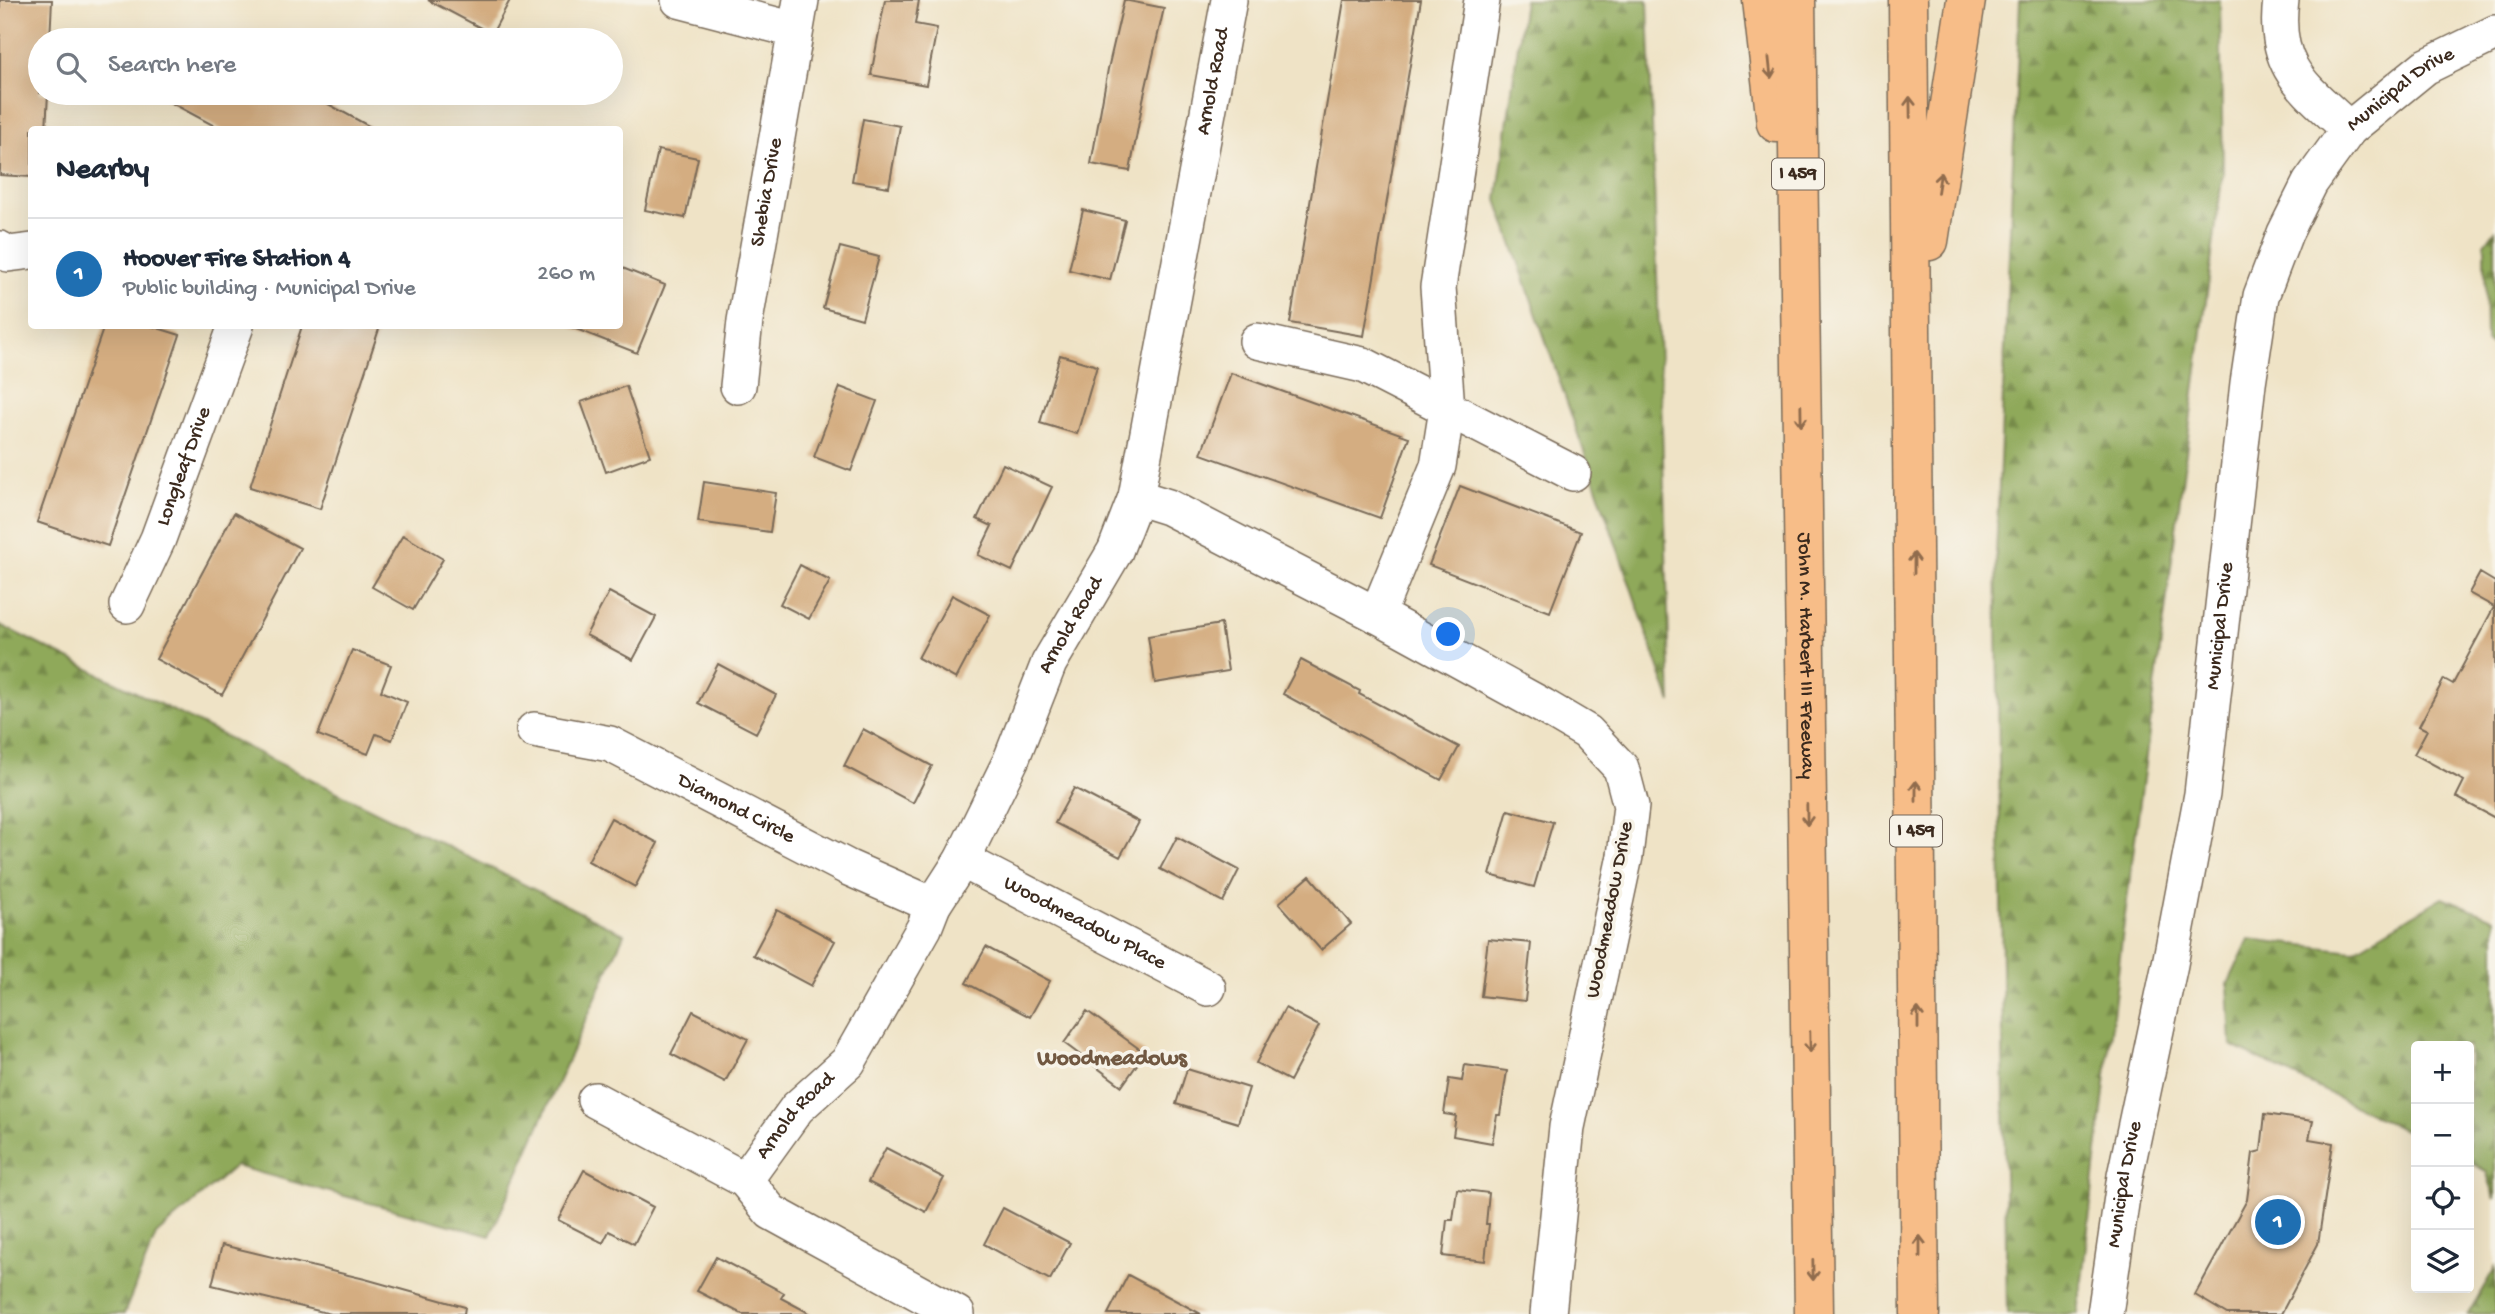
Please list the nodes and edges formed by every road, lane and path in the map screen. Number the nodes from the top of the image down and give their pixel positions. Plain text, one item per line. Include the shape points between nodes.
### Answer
1 (679, 0) edge
2 (1229, 0) edge
3 (1482, 0) edge
4 (1762, 0) edge
5 (1796, 0) edge
6 (1908, 0) edge
7 (1966, 0) edge
8 (2281, 0) edge
9 (798, 15) edge
10 (2495, 33) edge
11 (2349, 129) junction
12 (0, 248) edge
13 (28, 252) edge
14 (235, 329) edge
15 (1257, 341) dead end
16 (1913, 347) junction
17 (1800, 348) junction
18 (738, 386) dead end
19 (1447, 409) junction
20 (1573, 473) dead end
21 (1136, 497) junction
22 (127, 606) dead end
23 (1377, 615) junction
24 (534, 730) dead end
25 (962, 860) junction
26 (933, 905) junction
27 (1208, 988) dead end
28 (595, 1100) dead end
29 (745, 1180) junction
30 (953, 1313) edge
31 (1548, 1314) edge
32 (1814, 1314) edge
33 (1920, 1314) edge
34 (2105, 1314) edge

1 - 9 street
2 - 21 street, Arnold Road
3 - 19 street via 1438,287
4 -> 17 highway
5 - 17 highway, John M. Harbert III Freeway / I 459
16 -> 6 highway, I 459
16 -> 7 highway
8 - 11 street via 2280,45 2291,71
9 - 18 street, Shebia Drive
10 - 11 street, Municipal Drive via 2424,67
11 - 34 street, Municipal Drive via 2311,183 2285,233 2262,296 2202,794 2125,1176
12 - 13 street via 8,254
14 - 22 street, Longleaf Drive via 158,539
15 - 19 street via 1363,365
33 -> 16 highway, I 459
17 -> 32 highway, John M. Harbert III Freeway / I 459
19 - 20 street
19 - 23 street via 1438,466
21 - 23 street, Woodmeadow Drive via 1168,507
21 - 25 street, Arnold Road via 1115,551 1049,663 1011,761
23 - 31 street, Woodmeadow Drive via 1587,732 1621,768 1632,806 1567,1127
24 - 26 street, Diamond Circle via 610,744 849,868
25 - 26 street, Arnold Road
25 - 27 street, Woodmeadow Place
26 - 29 street, Arnold Road via 848,1062 797,1108
28 - 29 street
29 - 30 street via 771,1212

